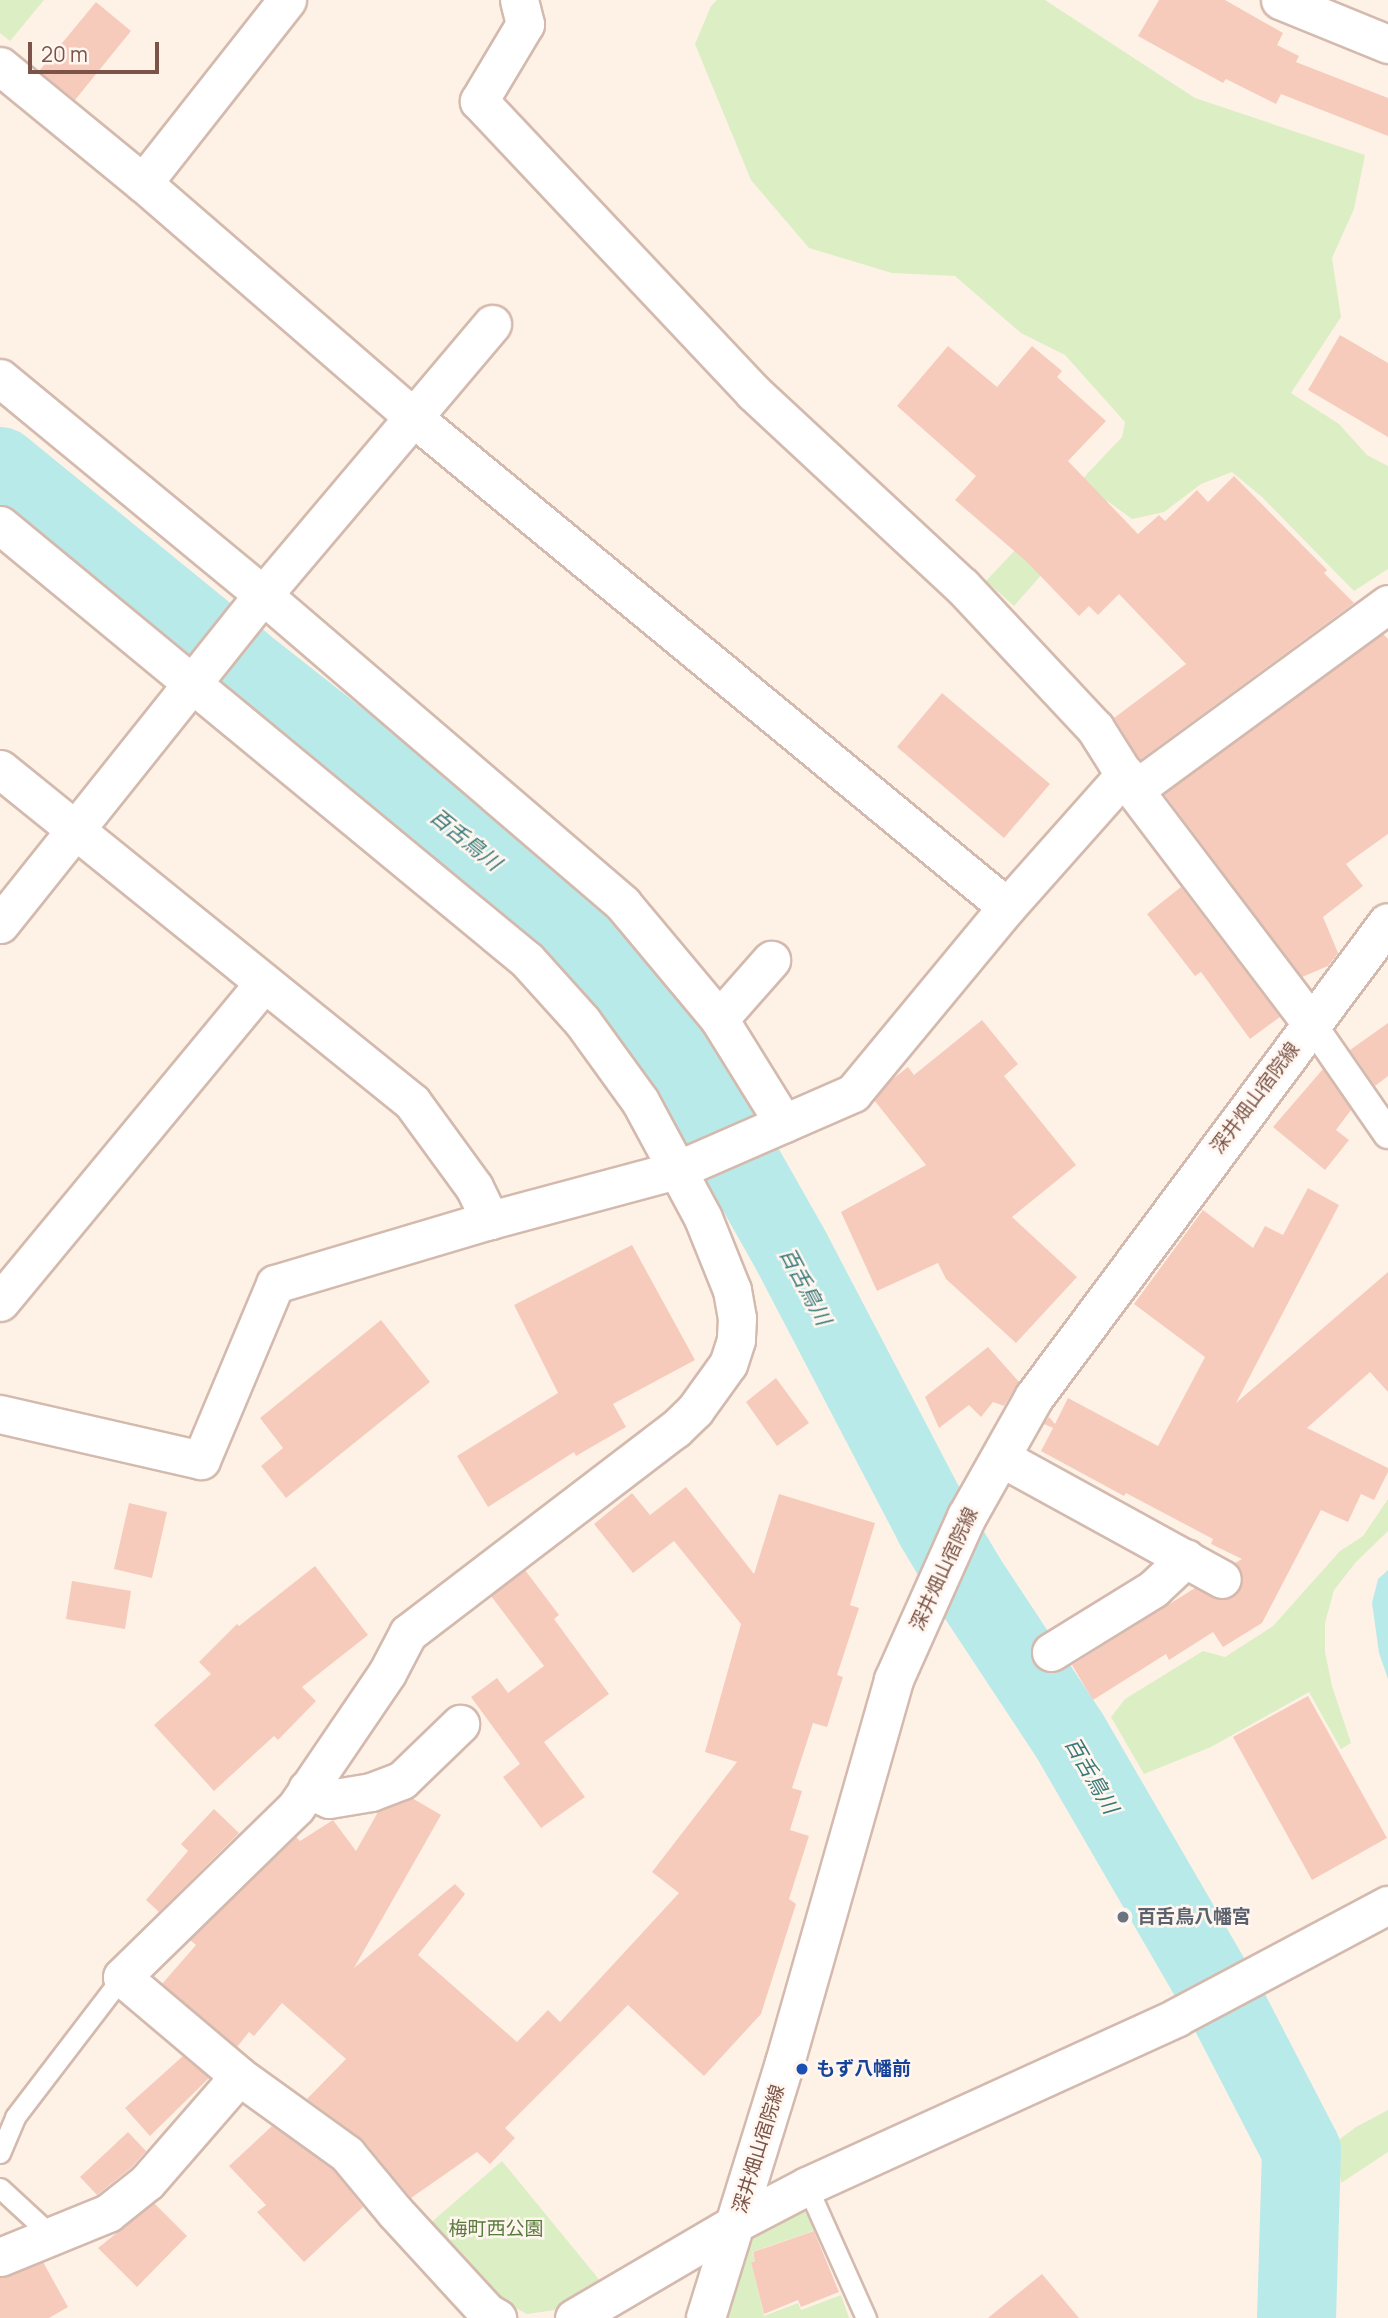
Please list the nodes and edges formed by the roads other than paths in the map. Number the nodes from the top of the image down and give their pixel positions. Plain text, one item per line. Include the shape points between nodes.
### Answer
1 (287, 0) edge
2 (519, 0) edge
3 (1280, 0) edge
4 (1388, 44) edge
5 (0, 66) edge
6 (143, 183) junction
7 (492, 324) dead end
8 (0, 378) edge
9 (415, 419) junction
10 (0, 525) edge
11 (257, 604) junction
12 (1388, 604) edge
13 (199, 676) junction
14 (0, 769) edge
15 (1129, 782) junction
16 (76, 832) junction
17 (1007, 907) junction
18 (1388, 923) edge
19 (0, 924) edge
20 (771, 960) dead end
21 (264, 983) junction
22 (719, 1019) junction
23 (1311, 1023) junction
24 (776, 1127) junction
25 (1388, 1133) edge
26 (687, 1166) junction
27 (490, 1220) junction
28 (0, 1302) edge
29 (0, 1414) edge
30 (1000, 1457) junction
31 (1186, 1558) junction
32 (1222, 1579) dead end
33 (1051, 1653) dead end
34 (460, 1724) dead end
35 (307, 1789) junction
36 (1388, 1905) edge
37 (122, 1977) junction
38 (239, 2076) junction
39 (0, 2153) edge
40 (807, 2186) junction
41 (0, 2188) edge
42 (736, 2223) junction
43 (51, 2235) junction
44 (0, 2257) edge
45 (497, 2318) edge
46 (574, 2318) edge
47 (706, 2318) edge
48 (866, 2318) edge

1 - 6 street
2 - 15 street via 525,24 479,101 753,392 962,586 1095,728
3 - 4 street
5 - 6 street
6 - 9 street
7 - 9 street
8 - 11 street
9 - 11 street
9 - 17 street
10 - 13 street
11 - 13 street
11 - 22 street via 623,904
12 - 15 street via 1304,668
13 - 16 street
13 - 26 street via 527,960 582,1021
14 - 16 street
15 - 17 street
15 - 23 street
16 - 19 street
16 - 21 street
17 - 24 street via 853,1093
18 - 23 main road, 深井畑山宿院線
20 - 22 street
21 - 27 street via 412,1102 474,1187
21 - 28 street
22 - 24 street
23 - 25 street
23 - 30 main road, 深井畑山宿院線 via 1034,1398
24 - 26 street
26 - 27 street
26 - 35 street via 732,1290 736,1340 728,1364 711,1391 675,1429 408,1633 387,1673
27 - 29 street via 275,1284 201,1461
30 - 31 street
30 - 42 main road, 深井畑山宿院線 via 927,1601 890,1693
31 - 32 street
31 - 33 street via 1153,1589
34 - 35 street via 402,1780 329,1799
35 - 37 street via 296,1807
36 - 40 street via 1202,2004
37 - 38 street
37 - 39 lane via 15,2117
38 - 43 street via 146,2182 108,2213
38 - 45 street via 347,2154 395,2212
40 - 42 street
40 - 48 lane
41 - 43 lane
42 - 46 street
42 - 47 main road, 深井畑山宿院線
43 - 44 street

